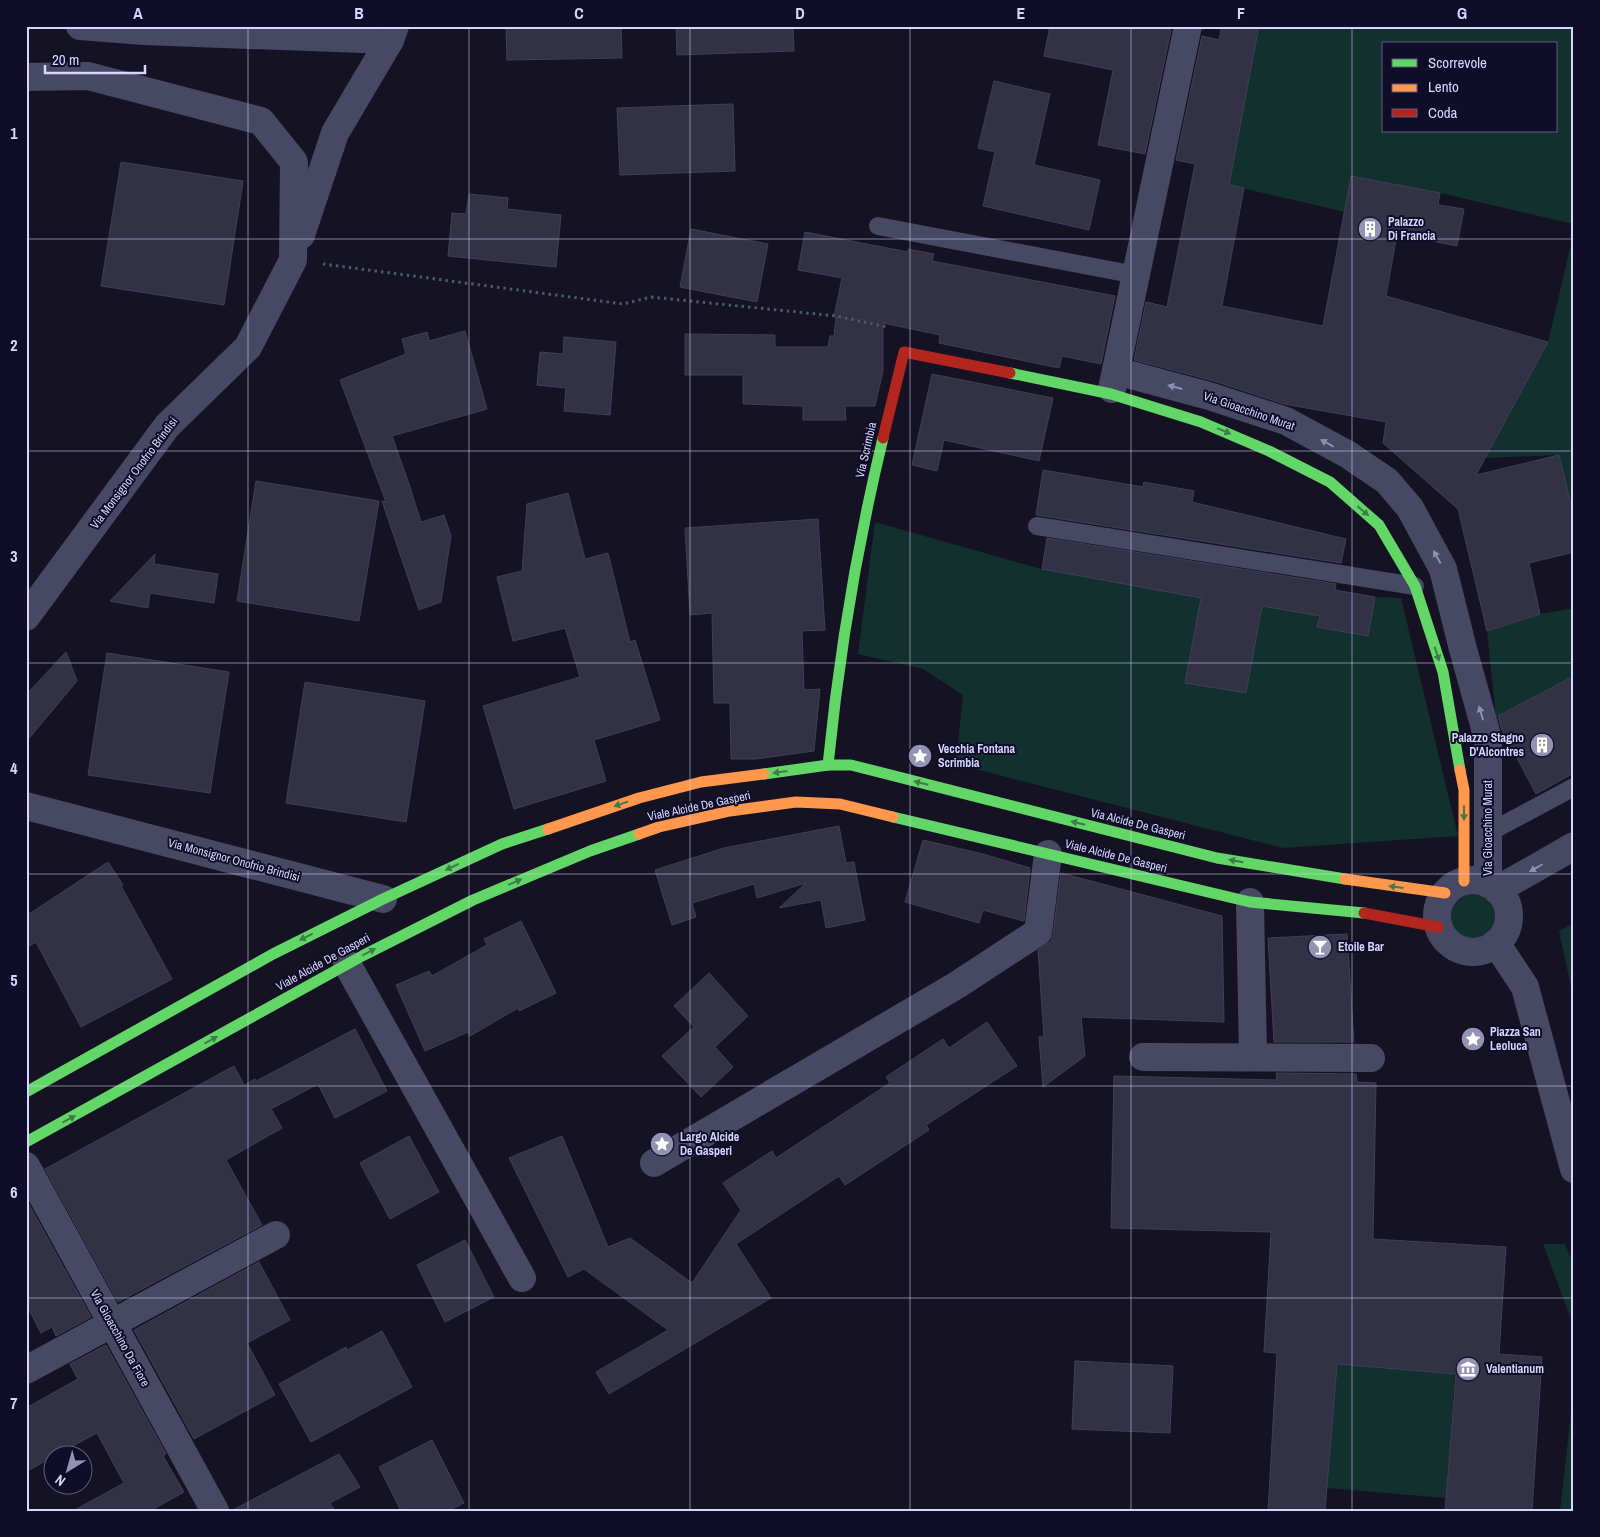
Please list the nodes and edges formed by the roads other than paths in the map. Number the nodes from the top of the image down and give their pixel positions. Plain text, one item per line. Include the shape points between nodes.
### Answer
1 (80, 26) edge
2 (1188, 26) edge
3 (392, 33) edge
4 (26, 77) edge
5 (878, 226) dead end
6 (293, 260) junction
7 (1136, 274) junction
8 (1114, 382) junction
9 (1037, 526) dead end
10 (1415, 586) junction
11 (26, 617) edge
12 (828, 765) junction
13 (1574, 787) edge
14 (26, 806) edge
15 (1488, 833) junction
16 (1574, 846) edge
17 (1048, 854) junction
18 (1474, 887) junction
19 (383, 899) junction
20 (1250, 902) junction
21 (1438, 927) junction
22 (1496, 943) junction
23 (347, 964) junction
24 (1143, 1057) dead end
25 (1252, 1057) junction
26 (1371, 1058) dead end
27 (26, 1092) edge
28 (26, 1142) edge
29 (654, 1163) dead end
30 (26, 1166) edge
31 (1574, 1170) edge
32 (276, 1234) dead end
33 (522, 1278) dead end
34 (112, 1324) junction
35 (26, 1370) edge
36 (205, 1507) edge

1 - 3 street via 143,31
2 - 7 street
3 - 6 street via 335,133
4 - 6 street, Via Monsignor Onofrio Brindisi via 88,76 261,121 294,162
5 - 7 lane
6 - 11 street, Via Monsignor Onofrio Brindisi via 248,347 167,426
7 - 8 street
8 -> 10 main road, Via Gioacchino Murat via 1269,451 1330,482 1379,525
8 - 12 main road, Via Scrimbia via 904,352 864,519 842,645
15 -> 8 street, Via Gioacchino Murat via 1488,739 1443,569 1410,508 1387,481 1347,454 1286,421 1209,396
9 - 10 lane
10 -> 18 main road, Via Gioacchino Murat via 1443,672 1464,790
18 -> 12 main road, Via Alcide De Gasperi via 1379,885 1217,858 851,765
12 -> 19 main road, Viale Alcide De Gasperi via 701,782 639,798 502,844
13 - 15 lane
14 - 19 street, Via Monsignor Onofrio Brindisi
15 - 18 street, Via Gioacchino Murat
16 -> 18 street
17 - 20 main road, Viale Alcide De Gasperi
23 -> 17 main road, Viale Alcide De Gasperi via 472,900 590,851 660,826 730,811 796,802 840,804
17 - 29 street via 1038,932 957,985
18 - 21 street via 1439,904
18 - 22 street via 1504,900 1508,923
19 -> 27 main road, Viale Alcide De Gasperi via 272,954
20 - 21 main road, Viale Alcide De Gasperi via 1357,912
20 - 25 street
21 - 22 street via 1452,945 1463,951 1474,952
22 - 31 street via 1524,988
28 -> 23 main road, Viale Alcide De Gasperi
23 - 33 street
24 - 25 street
25 - 26 street
30 - 34 street, Via Gioacchino Da Fiore
32 - 34 street
34 - 35 street
34 - 36 street, Via Gioacchino Da Fiore

